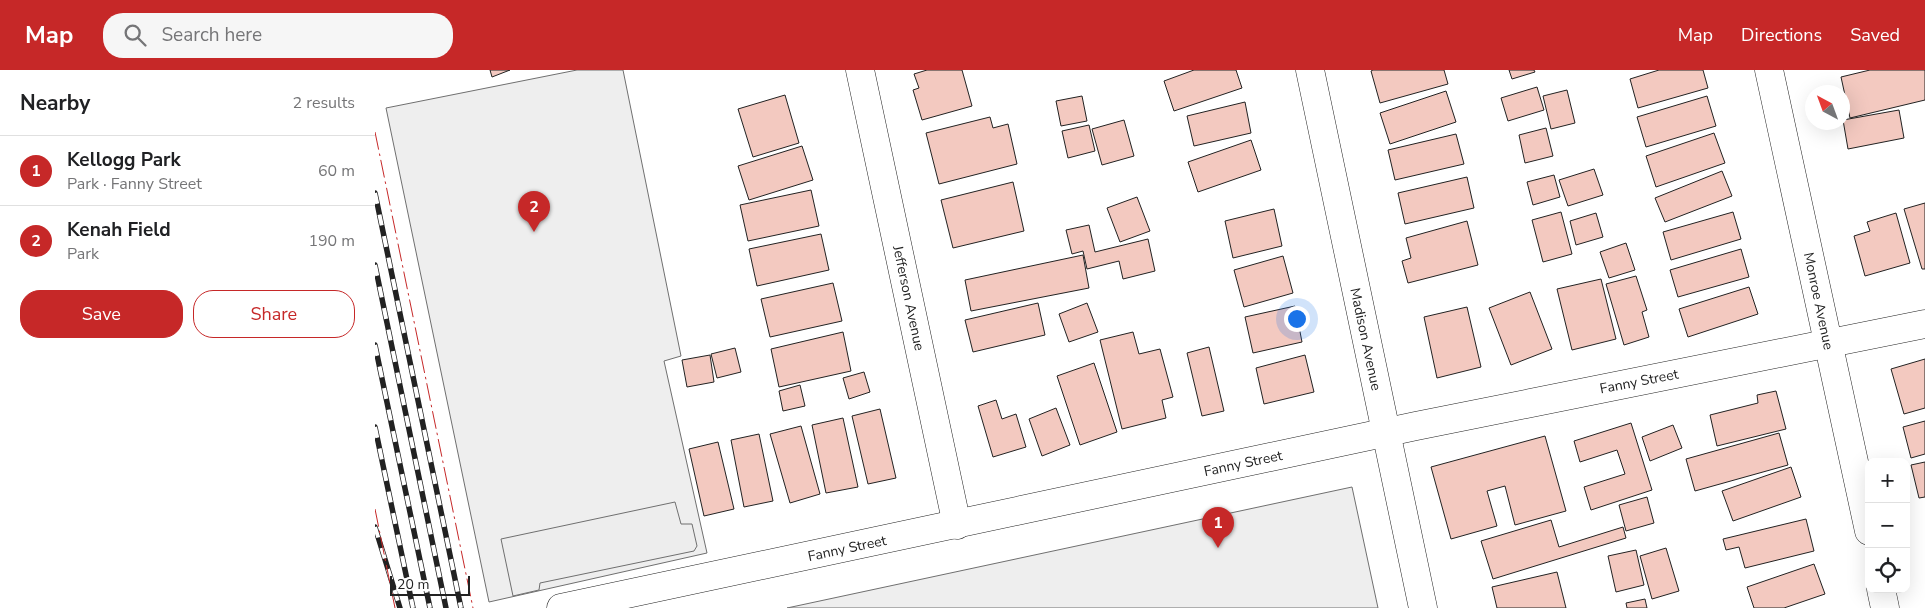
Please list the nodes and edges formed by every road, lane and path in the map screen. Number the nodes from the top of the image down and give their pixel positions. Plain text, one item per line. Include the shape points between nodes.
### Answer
1 (860, 70) edge
2 (1310, 70) edge
3 (1769, 70) edge
4 (1925, 324) edge
5 (1828, 343) junction
6 (1385, 432) junction
7 (1865, 514) edge
8 (957, 525) junction
9 (1882, 593) edge
10 (561, 608) edge
11 (1423, 608) edge
12 (1885, 608) edge

1 - 8 street, Jefferson Avenue
2 - 6 street, Madison Avenue
3 - 5 street, Monroe Avenue
4 - 5 street, Fanny Street
5 - 6 street, Fanny Street
5 - 7 street, Monroe Avenue
6 - 8 street, Fanny Street
6 - 11 street, Madison Avenue
8 - 10 street, Fanny Street
9 - 12 street

